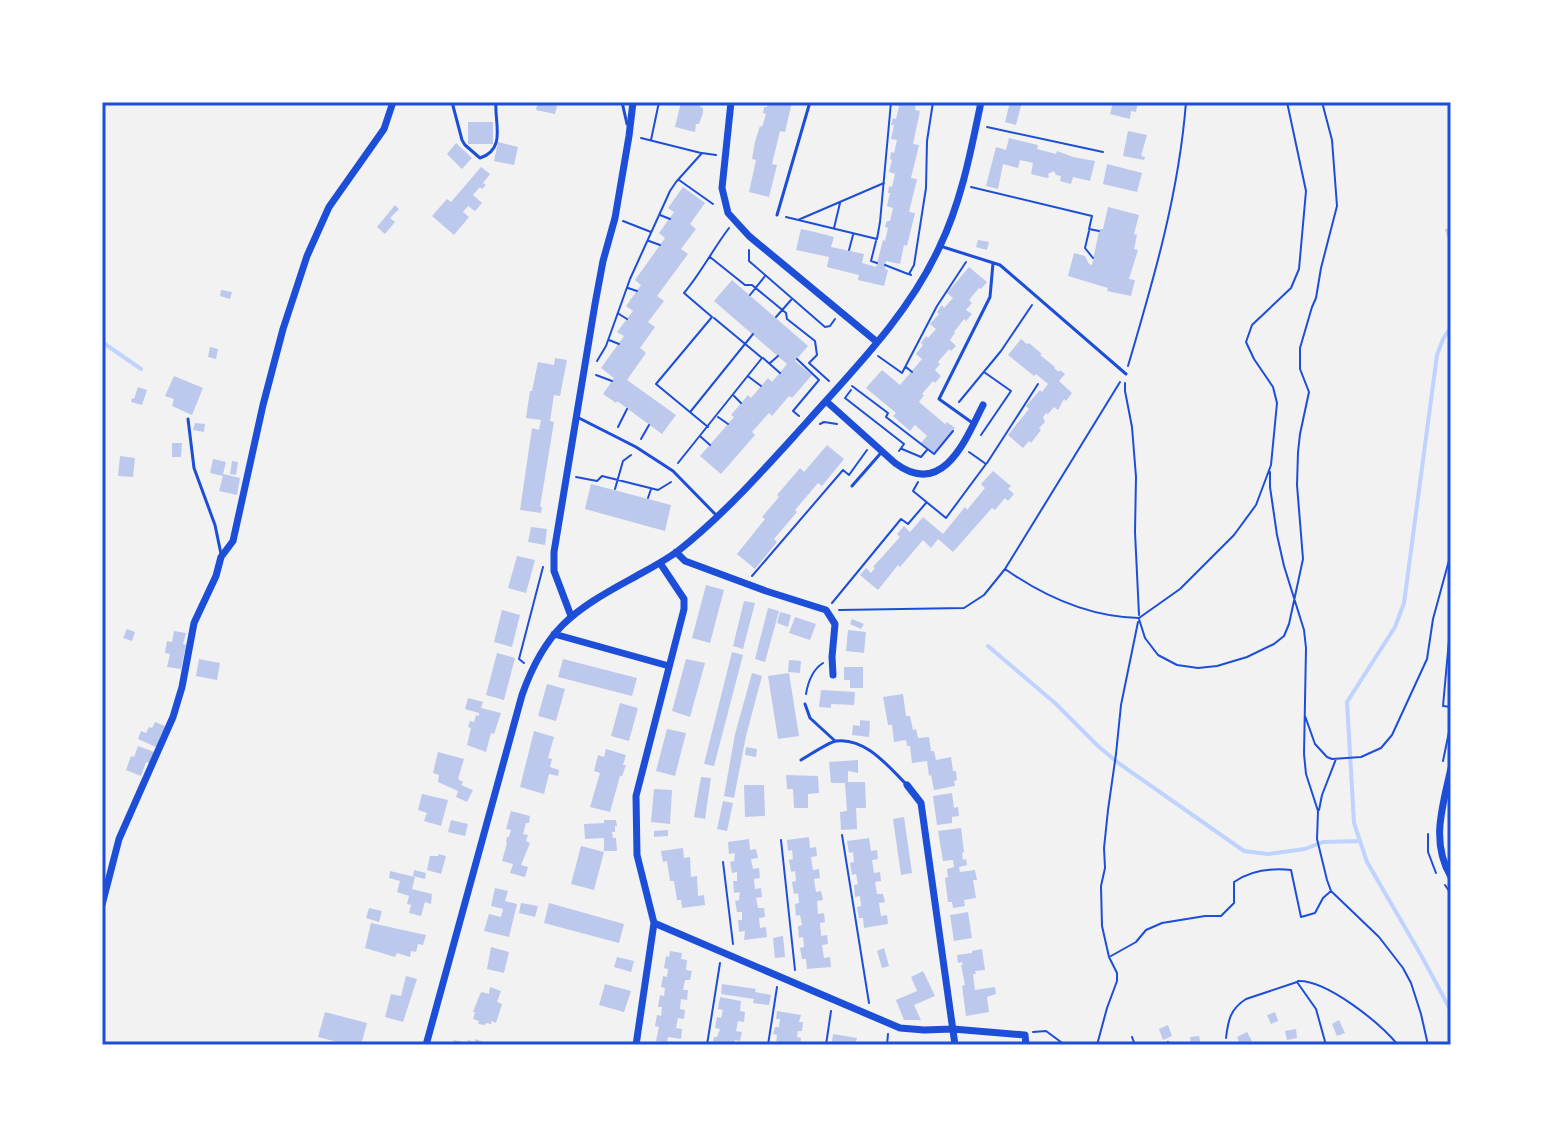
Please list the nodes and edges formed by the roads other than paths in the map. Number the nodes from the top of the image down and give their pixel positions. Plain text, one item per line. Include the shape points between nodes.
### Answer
1 (393, 102) edge
2 (452, 102) edge
3 (496, 102) edge
4 (622, 102) edge
5 (633, 102) edge
6 (731, 102) edge
7 (810, 102) edge
8 (981, 102) edge
9 (629, 136) junction
10 (777, 215) road end
11 (940, 246) junction
12 (993, 263) junction
13 (877, 342) junction
14 (1126, 374) road end
15 (826, 401) junction
16 (983, 405) dead end
17 (577, 417) junction
18 (188, 419) dead end
19 (974, 424) junction
20 (883, 451) junction
21 (852, 486) dead end
22 (718, 517) junction
23 (676, 552) junction
24 (221, 557) junction
25 (660, 563) junction
26 (571, 616) junction
27 (554, 634) junction
28 (669, 666) junction
29 (833, 675) dead end
30 (805, 704) road end
31 (835, 741) junction
32 (801, 760) dead end
33 (1451, 768) edge
34 (907, 785) joint
35 (1451, 877) edge
36 (102, 905) edge
37 (654, 923) junction
38 (953, 1029) junction
39 (426, 1045) edge
40 (636, 1045) edge
41 (955, 1045) edge
42 (1026, 1045) edge

1 - 24 street via 384,129 329,207 307,256 263,405 233,541
2 - 3 lane via 462,140 480,158 496,141
4 - 9 lane
5 - 9 street
6 - 13 street via 722,188 728,213
7 - 10 lane
8 - 11 street via 962,185
9 - 17 street
11 - 12 lane
11 - 13 street via 912,296
12 - 14 lane
12 - 19 lane via 990,297 939,399
13 - 15 street
15 - 20 street
15 - 22 street
16 - 19 street
17 - 22 lane via 673,471
17 - 26 street via 554,552 554,571
18 - 24 lane via 194,468
19 - 20 street via 947,467 938,472 915,473
20 - 21 lane
22 - 23 street
23 - 25 street
23 - 29 street via 685,561 826,610 835,624
24 - 36 street via 194,623 173,717 119,839
25 - 26 street
25 - 28 street via 684,599
26 - 27 street
27 - 28 street
27 - 39 street via 531,668
28 - 37 street via 636,796 637,855
30 - 31 lane via 810,718
31 - 32 lane
31 - 34 lane via 875,753
33 - 35 street via 1439,842
34 - 38 street via 921,803
37 - 38 street via 900,1028
37 - 40 street
38 - 41 street
38 - 42 street via 1025,1035

